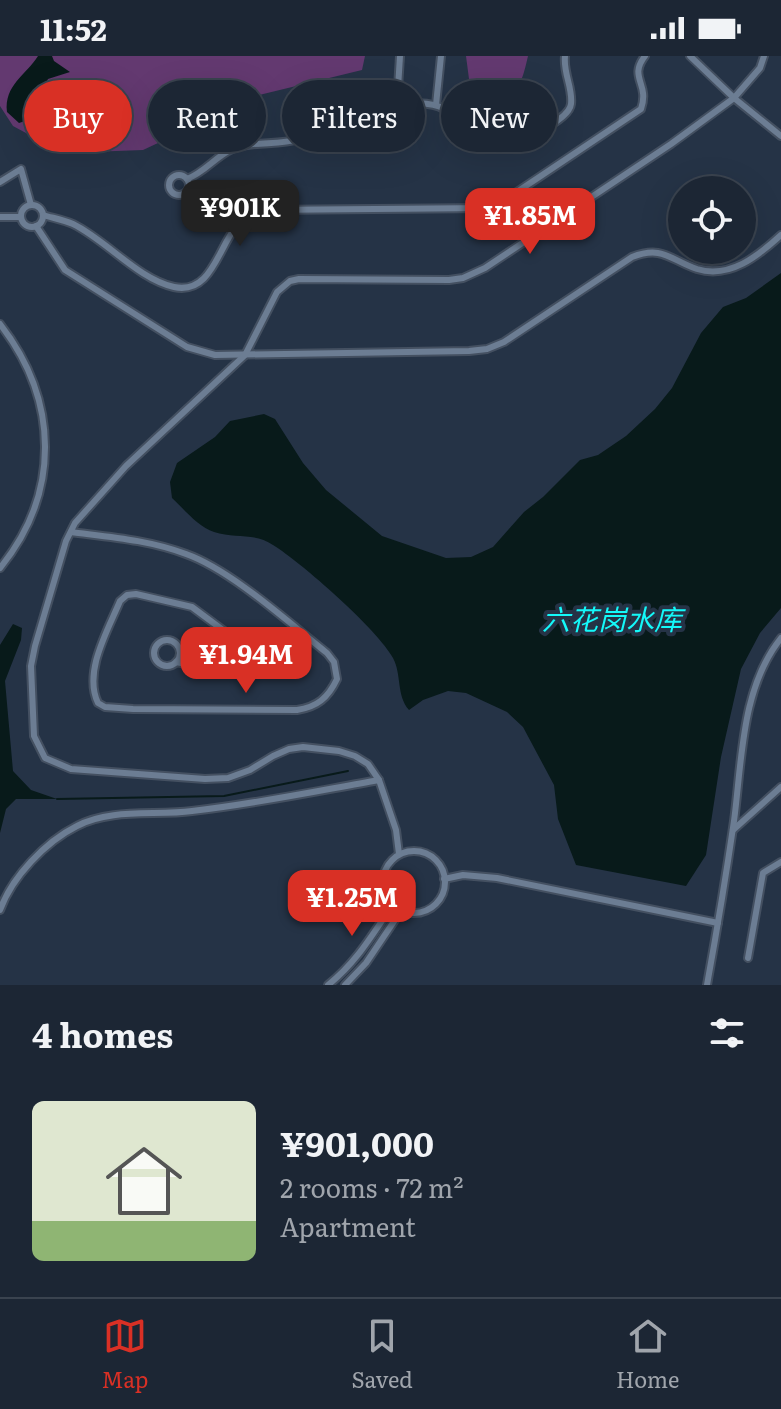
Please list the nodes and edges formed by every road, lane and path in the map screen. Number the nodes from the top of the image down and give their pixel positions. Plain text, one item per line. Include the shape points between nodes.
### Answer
1 (400, 56) edge
2 (441, 56) edge
3 (565, 56) edge
4 (645, 56) edge
5 (690, 56) edge
6 (764, 56) edge
7 (398, 80) edge
8 (734, 98) junction
9 (425, 105) edge
10 (436, 105) junction
11 (781, 136) edge
12 (282, 141) edge
13 (187, 179) dead end
14 (0, 182) edge
15 (31, 205) junction
16 (43, 215) junction
17 (0, 217) edge
18 (21, 217) junction
19 (36, 226) junction
20 (781, 235) edge
21 (0, 324) edge
22 (245, 355) junction
23 (71, 532) junction
24 (0, 568) edge
25 (781, 638) edge
26 (176, 662) junction
27 (379, 780) junction
28 (781, 787) edge
29 (732, 831) junction
30 (399, 854) junction
31 (781, 862) edge
32 (444, 879) junction
33 (392, 906) junction
34 (0, 910) edge
35 (401, 911) junction
36 (718, 923) junction
37 (748, 958) dead end
38 (328, 985) edge
39 (345, 985) edge
40 (707, 985) edge

1 - 7 street
2 - 10 street
3 - 10 street via 571,92 567,114 505,144 475,135
4 - 16 street via 637,66 644,90 641,109 489,208 261,210 233,229 203,279 183,288 157,280 73,224
5 - 8 street
6 - 8 street
8 - 11 street
8 - 22 street via 463,278 290,281 277,292
9 - 10 street
12 - 13 street via 245,145
14 - 15 street via 21,169
15 - 16 street via 41,208
15 - 18 street
16 - 19 street
17 - 18 street
18 - 19 street via 27,226
19 - 22 street via 65,270 187,347 215,355
20 - 22 street via 751,260 723,271 697,269 646,251 487,349
21 - 24 street via 36,389 47,434 36,501 16,549
22 - 23 street via 126,466
23 - 26 street via 142,542 209,564 327,653 337,679 320,702 297,710 105,707 95,697 99,653 127,595 192,607 247,648 249,655 243,667
23 - 27 street via 31,666 34,736 45,758 71,769 205,779 228,778 303,747 355,756
25 - 29 street via 763,667 752,701
26 - 26 street via 177,646 166,641 158,645 158,662
27 - 30 street
27 - 34 street via 78,825 44,849 6,894
28 - 29 street
29 - 36 street
30 - 32 street via 428,854
30 - 33 street via 383,875 383,891
31 - 37 street via 763,873
32 - 35 street via 440,900 432,908
32 - 36 street via 497,878
33 - 35 street
33 - 38 street via 358,956
35 - 39 street
36 - 40 street

